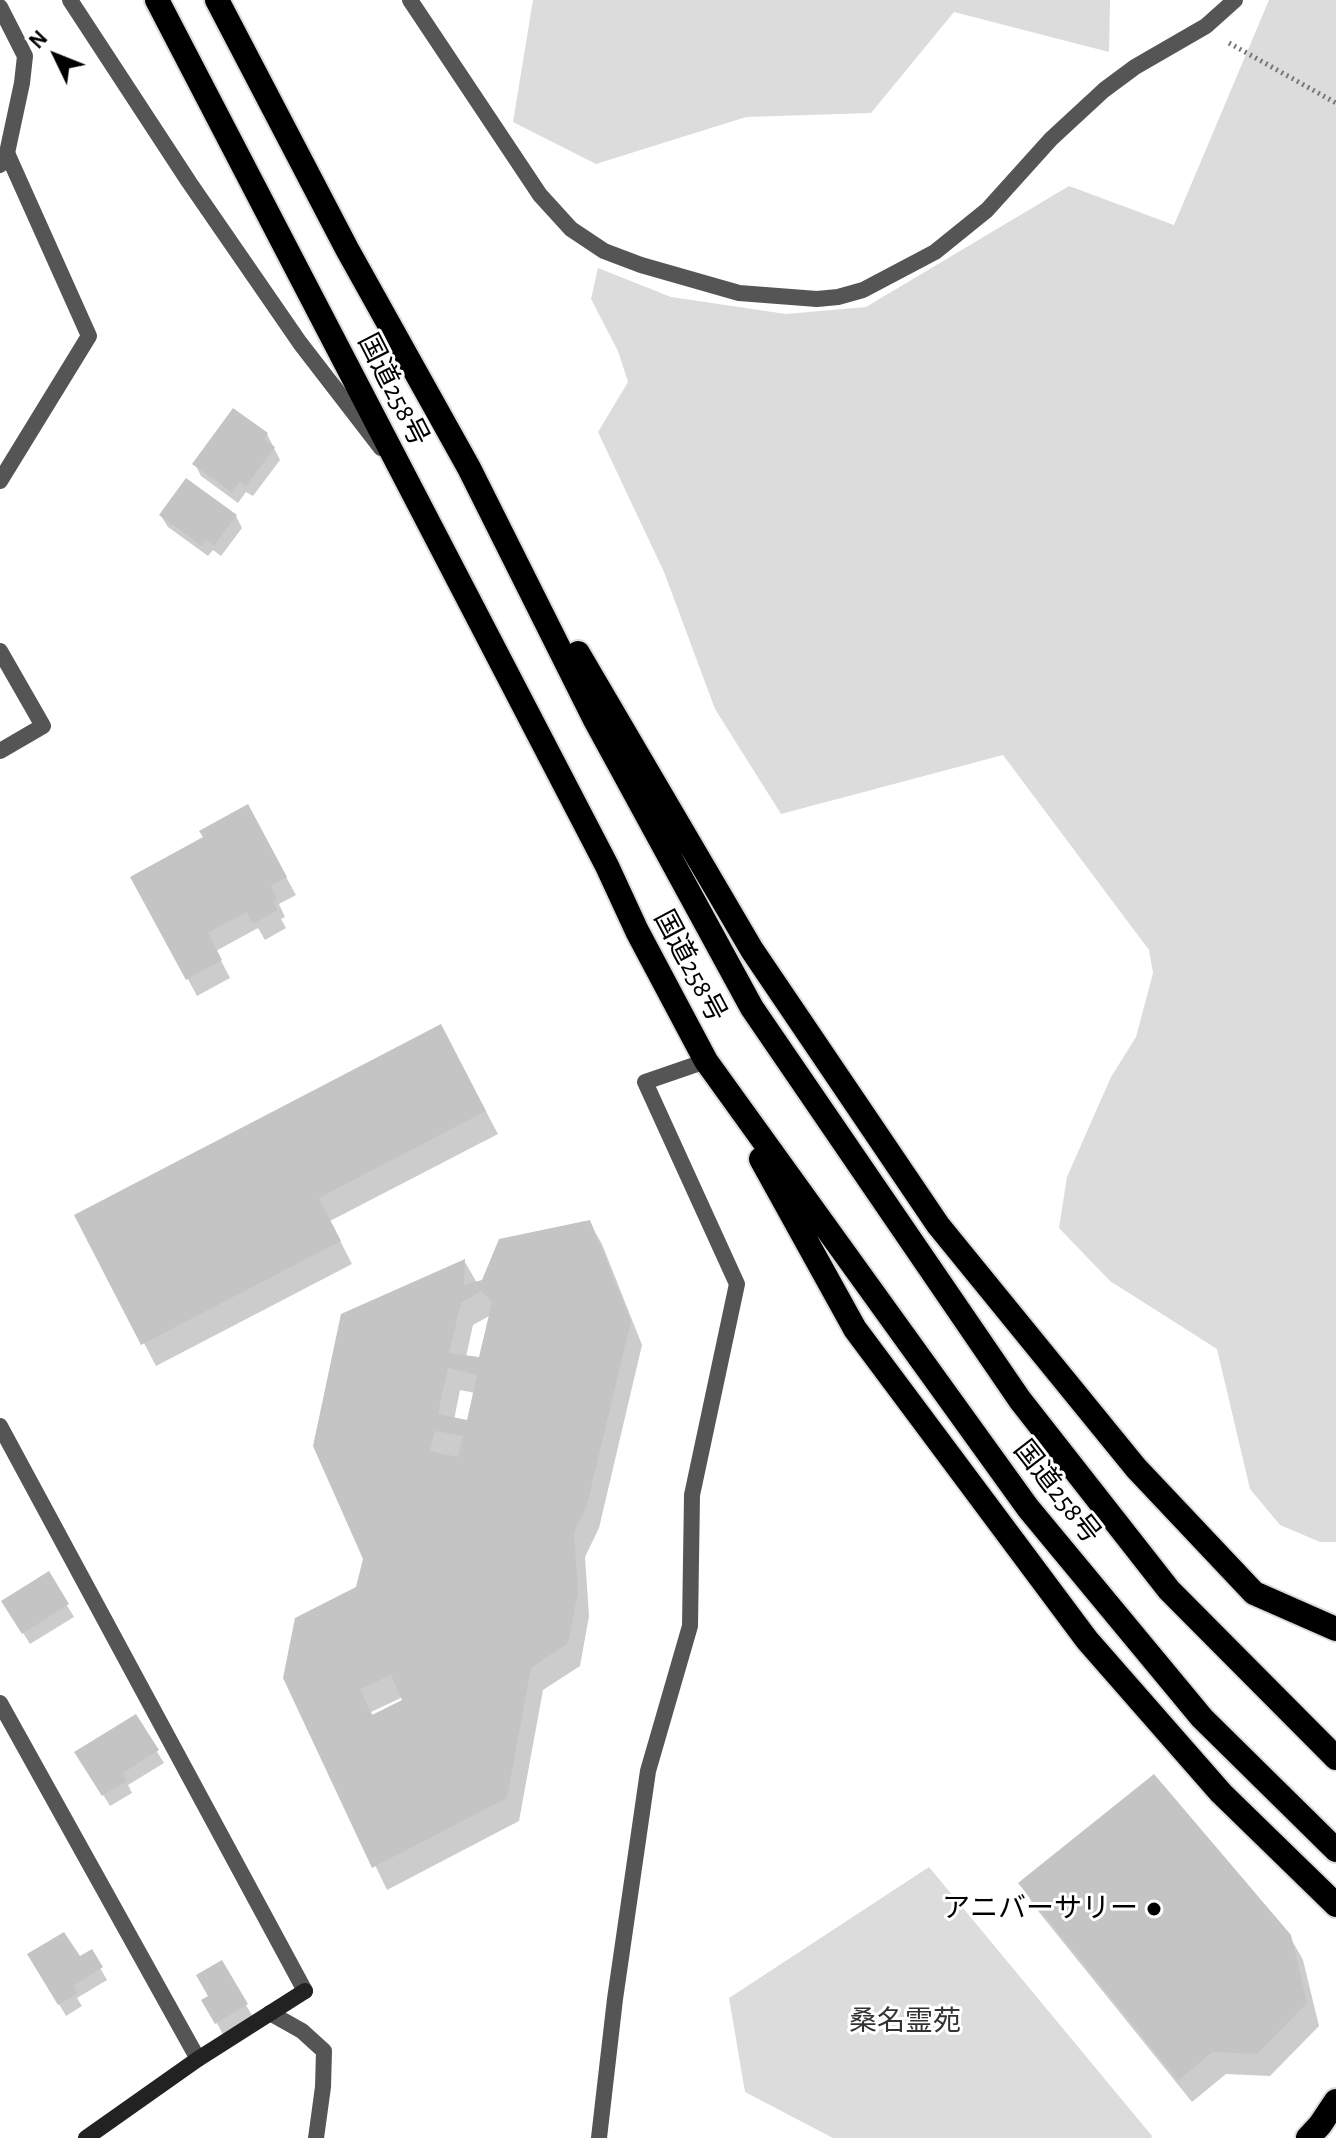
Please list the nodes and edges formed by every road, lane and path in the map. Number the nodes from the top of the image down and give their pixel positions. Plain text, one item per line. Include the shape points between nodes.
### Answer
1 (70, 0) edge
2 (157, 0) edge
3 (217, 0) edge
4 (410, 0) edge
5 (1235, 0) edge
6 (0, 7) edge
7 (1206, 26) junction
8 (1336, 103) edge
9 (4, 159) edge
10 (469, 468) junction
11 (0, 481) edge
12 (406, 481) junction
13 (0, 651) edge
14 (0, 751) edge
15 (706, 1061) junction
16 (0, 1426) edge
17 (1336, 1629) edge
18 (0, 1703) edge
19 (1336, 1758) edge
20 (1336, 1850) edge
21 (1336, 1905) edge
22 (270, 2013) junction
23 (198, 2059) junction
24 (1336, 2101) edge
25 (86, 2138) edge
26 (316, 2138) edge
27 (599, 2138) edge
28 (1308, 2138) edge

1 - 12 street via 300,343
2 - 12 highway, 国道258号
3 - 10 highway, 国道258号
4 - 7 street via 540,195 571,229 604,251 641,265 739,293 788,299 863,290 935,252 987,210 1104,90
5 - 7 street
6 - 9 street via 25,56
7 - 8 path
9 - 11 street via 89,336
10 - 17 highway via 752,950 938,1225 1136,1468 1254,1593
10 - 19 highway, 国道258号 via 594,718 752,1008 1020,1400 1169,1590
12 - 15 highway, 国道258号
13 - 14 street via 43,726
15 - 20 highway, 国道258号 via 1028,1508 1202,1718
15 - 21 highway via 855,1329 1068,1615 1221,1793
15 - 27 street via 645,1082 737,1284 692,1495 690,1626 648,1771
16 - 22 street via 305,1991
18 - 23 street
22 - 23 street
22 - 26 street via 324,2051
23 - 25 street
24 - 28 highway

